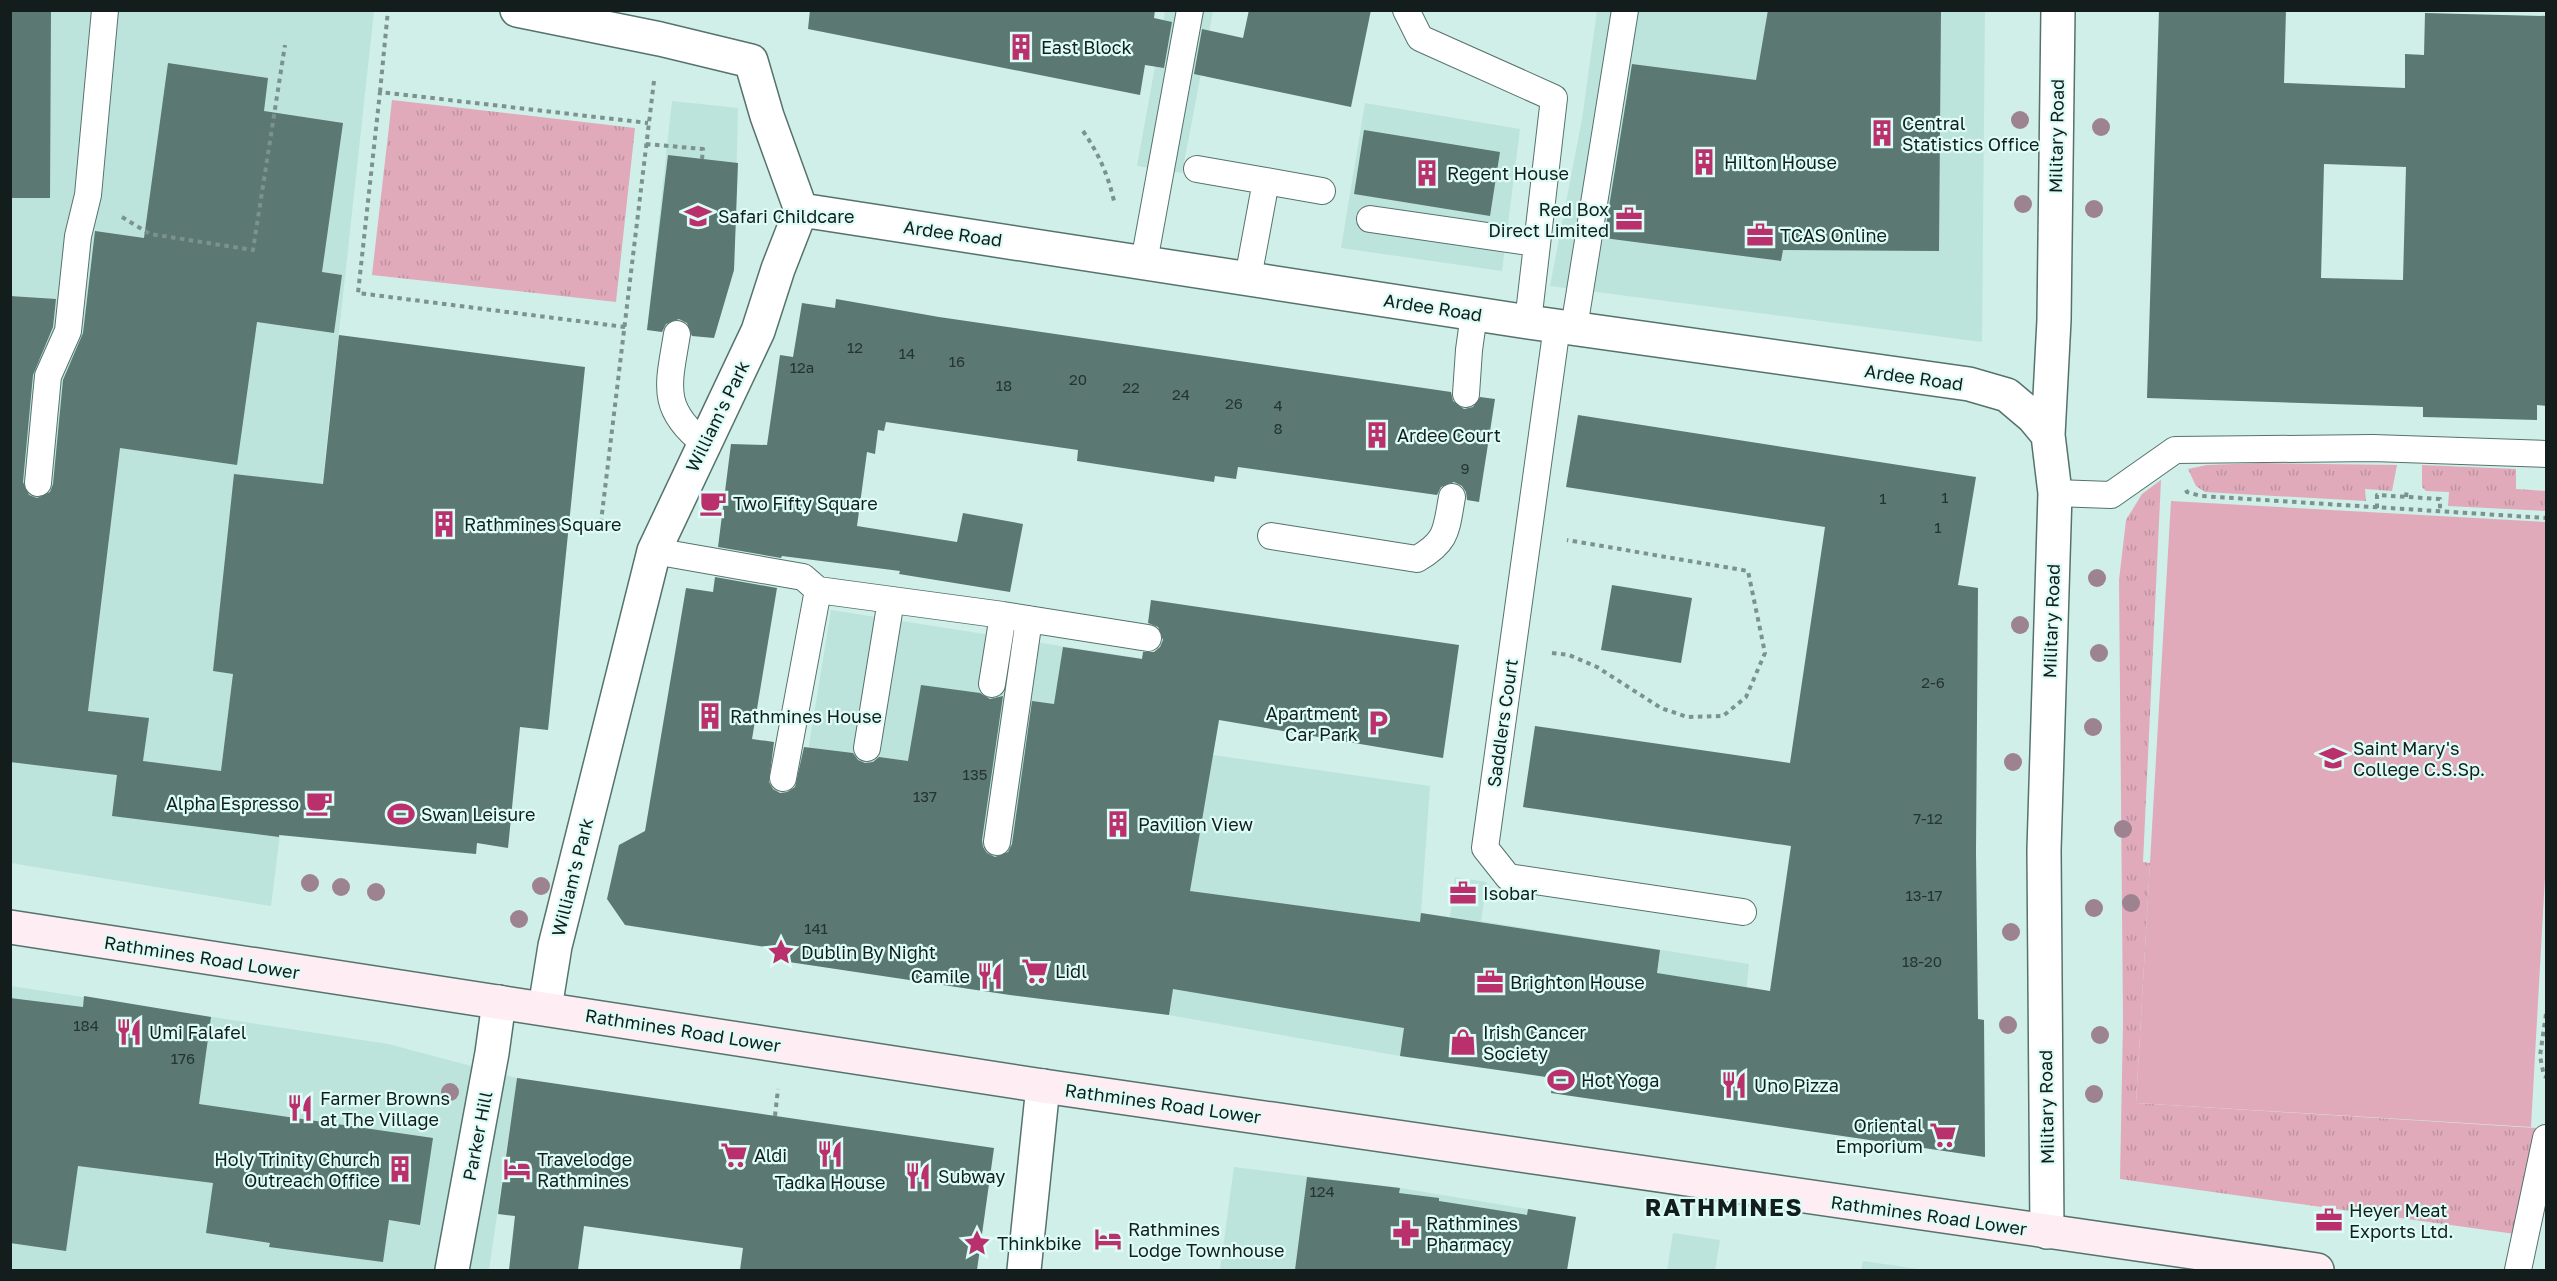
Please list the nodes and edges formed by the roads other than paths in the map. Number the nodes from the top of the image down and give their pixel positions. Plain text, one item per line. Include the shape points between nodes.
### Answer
1 (105, 10) edge
2 (517, 10) edge
3 (1190, 10) edge
4 (1406, 10) edge
5 (1625, 10) edge
6 (2058, 10) edge
7 (1197, 169) dead end
8 (1266, 181) junction
9 (1322, 192) dead end
10 (801, 210) junction
11 (1370, 219) dead end
12 (1536, 243) junction
13 (1144, 262) junction
14 (1248, 278) junction
15 (1474, 314) junction
16 (1553, 325) junction
17 (677, 334) dead end
18 (1466, 394) dead end
19 (2048, 435) junction
20 (704, 443) junction
21 (2547, 454) edge
22 (38, 483) dead end
23 (2055, 493) junction
24 (1452, 497) dead end
25 (1270, 537) dead end
26 (654, 551) junction
27 (818, 590) junction
28 (891, 600) junction
29 (1003, 615) junction
30 (1029, 619) junction
31 (1148, 638) dead end
32 (992, 684) dead end
33 (867, 748) dead end
34 (783, 778) dead end
35 (997, 842) dead end
36 (1743, 912) dead end
37 (10, 927) edge
38 (499, 1002) junction
39 (544, 1008) junction
40 (1043, 1086) junction
41 (2547, 1138) edge
42 (2047, 1232) junction
43 (2203, 1262) edge
44 (452, 1270) edge
45 (1024, 1270) edge
46 (2317, 1270) edge
47 (2518, 1270) edge

1 - 22 lane via 88,195 78,236 68,331 48,376
2 - 10 street via 751,61 766,116
3 - 13 lane
4 - 12 lane via 1420,38 1554,98
5 - 16 lane
6 - 19 street, Military Road via 2054,320
7 - 8 lane
8 - 9 lane
8 - 14 lane
10 - 13 street, Ardee Road
10 - 20 street, William's Park via 758,331
11 - 12 lane
12 - 16 lane
13 - 14 street, Ardee Road
14 - 15 street, Ardee Road
15 - 16 street, Ardee Road
15 - 18 lane
16 - 19 street, Ardee Road via 1969,384 2007,395
16 - 36 lane, Saddlers Court via 1485,848 1508,877
17 - 20 lane via 669,394 675,413
19 - 23 street, Military Road
20 - 26 street, William's Park
21 - 23 lane via 2373,448 2175,450 2111,495
23 - 42 street, Military Road via 2044,850
24 - 25 lane via 1447,526 1437,547 1418,559
26 - 27 lane via 803,577
26 - 39 street, William's Park via 555,946
27 - 28 lane
27 - 34 lane
28 - 29 lane
28 - 33 lane
29 - 30 lane
29 - 32 lane
30 - 31 lane
30 - 35 lane
37 - 38 main road, Rathmines Road Lower
38 - 39 main road, Rathmines Road Lower
38 - 44 street, Parker Hill
39 - 40 main road, Rathmines Road Lower
40 - 42 main road, Rathmines Road Lower
40 - 45 street
41 - 47 lane
42 - 43 main road, Rathmines Road Lower
43 - 46 main road, Rathmines Road Lower

